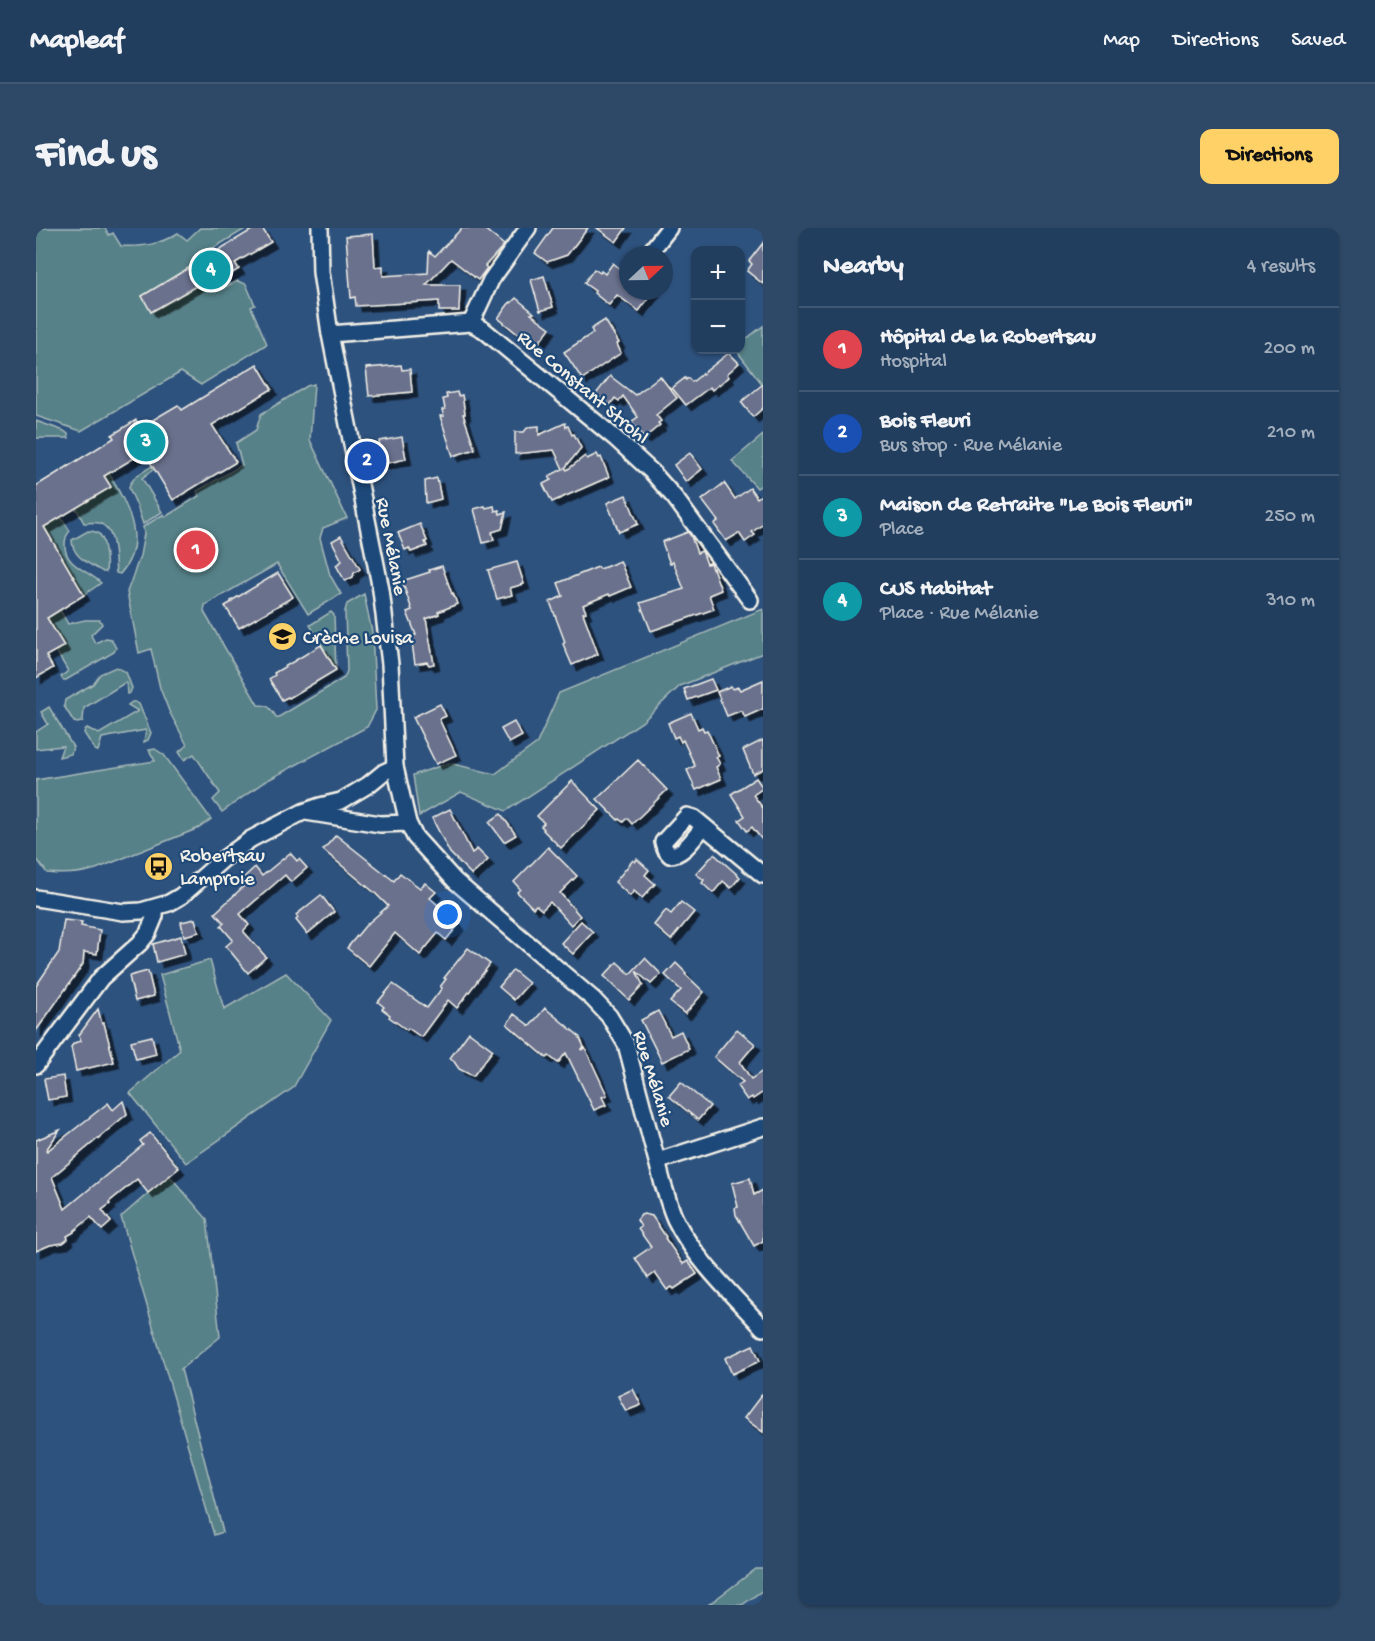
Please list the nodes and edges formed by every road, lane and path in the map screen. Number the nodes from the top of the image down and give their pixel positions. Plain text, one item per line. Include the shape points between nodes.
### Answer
1 (320, 228) edge
2 (528, 228) edge
3 (669, 228) edge
4 (655, 246) edge
5 (471, 323) junction
6 (330, 334) junction
7 (750, 600) dead end
8 (395, 767) junction
9 (303, 812) junction
10 (408, 823) junction
11 (704, 826) dead end
12 (763, 875) edge
13 (36, 898) edge
14 (155, 908) junction
15 (36, 1065) edge
16 (763, 1127) edge
17 (658, 1161) junction
18 (763, 1328) edge

1 - 6 street, Rue Mélanie via 321,272
2 - 5 street via 491,280
3 - 4 street
5 - 6 street
5 - 7 street, Rue Constant Strohl via 652,472
6 - 8 street, Rue Mélanie via 381,590 390,664
8 - 9 street via 341,801
8 - 10 street, Rue Mélanie
9 - 10 street via 380,824
9 - 14 street via 251,839 181,896
10 - 17 street, Rue Mélanie via 415,837 455,881 609,1016 626,1044
11 - 12 street
13 - 14 street via 112,911
14 - 15 street via 148,933 101,978
16 - 17 street
17 - 18 street, Rue Mélanie via 669,1203 685,1235

